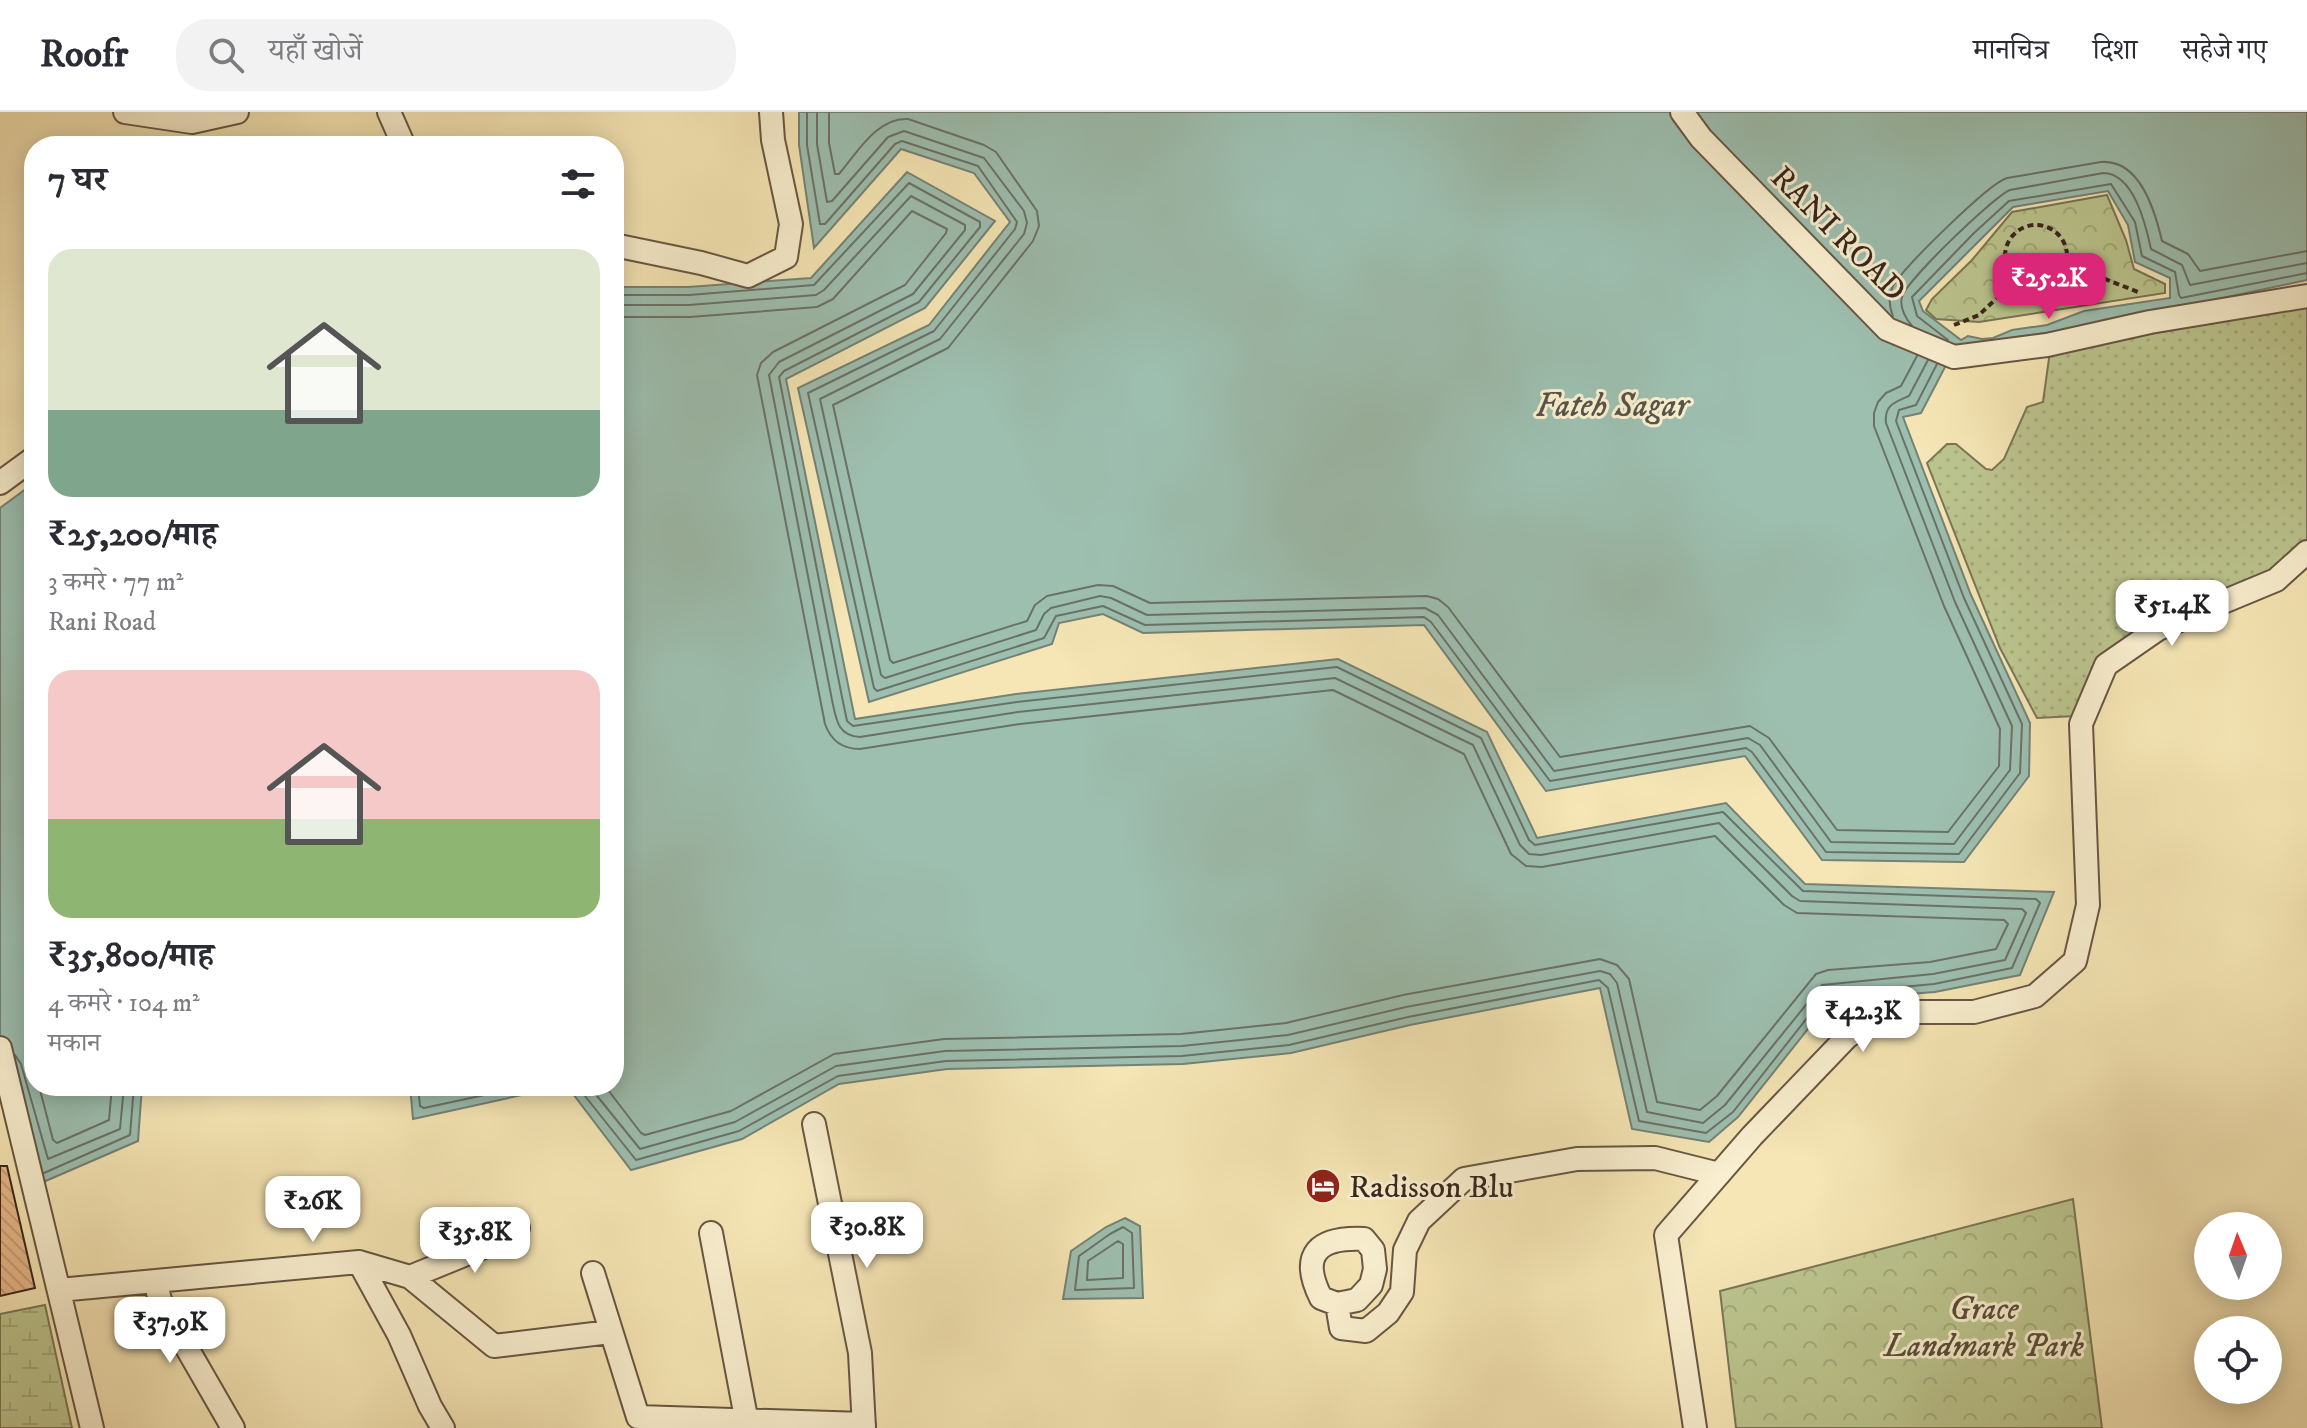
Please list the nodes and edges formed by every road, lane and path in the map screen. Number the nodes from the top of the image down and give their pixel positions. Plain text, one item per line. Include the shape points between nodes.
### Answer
1 (125, 112) edge
2 (237, 112) edge
3 (389, 112) edge
4 (771, 112) edge
5 (1682, 112) edge
6 (400, 136) edge
7 (624, 247) edge
8 (2067, 264) junction
9 (2016, 280) junction
10 (2138, 292) dead end
11 (2307, 296) edge
12 (1954, 325) dead end
13 (24, 465) edge
14 (0, 483) edge
15 (2307, 552) edge
16 (0, 1048) edge
17 (814, 1124) dead end
18 (1719, 1174) junction
19 (518, 1228) dead end
20 (711, 1233) dead end
21 (359, 1262) junction
22 (593, 1273) dead end
23 (410, 1277) junction
24 (155, 1282) junction
25 (59, 1290) junction
26 (1337, 1304) dead end
27 (610, 1332) junction
28 (636, 1422) edge
29 (749, 1424) edge
30 (864, 1426) edge
31 (92, 1428) edge
32 (233, 1428) edge
33 (443, 1428) edge
34 (1695, 1428) edge

1 - 2 street via 192,122
3 - 6 street
4 - 7 street via 791,224 786,257 748,276
5 - 11 street, RANI ROAD via 1887,329 1954,357 2047,345
8 - 9 path via 2046,286 2035,288
8 - 9 path via 2060,236 2032,225 2014,234 2005,253
8 - 10 path
9 - 12 path via 1979,315
13 - 14 street
15 - 18 street via 2276,580 2158,629 2106,665 2081,724 2088,905 2075,961 2035,996 1974,1012 1882,1012 1847,1037
16 - 25 street
17 - 30 street via 860,1353
18 - 26 street via 1655,1158 1577,1159 1464,1179 1419,1221 1405,1250 1402,1292 1388,1313 1366,1331 1341,1328
18 - 34 street via 1666,1235
19 - 23 street
20 - 29 street
21 - 23 street
21 - 24 street
21 - 33 street
22 - 27 street
23 - 27 street via 494,1346
24 - 25 street
24 - 32 street via 161,1303
25 - 31 street
27 - 28 street
28 - 29 street
29 - 30 street

